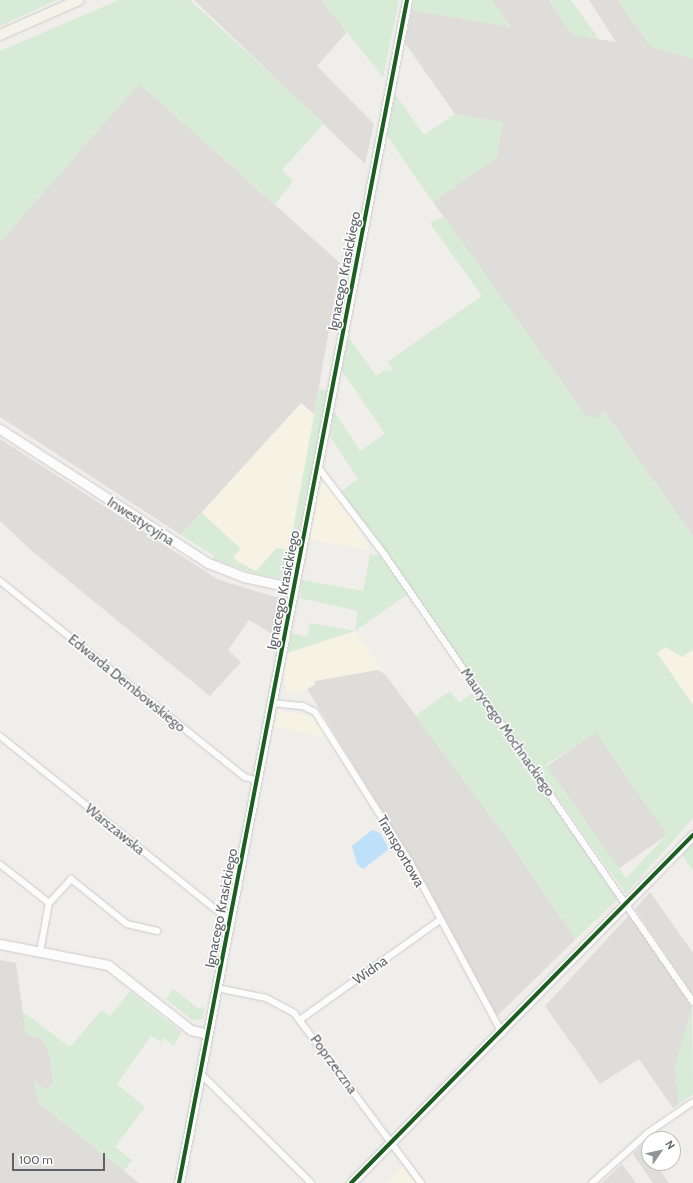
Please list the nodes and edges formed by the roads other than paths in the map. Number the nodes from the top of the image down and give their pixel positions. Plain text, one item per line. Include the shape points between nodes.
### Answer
1 (79, 0) edge
2 (407, 0) edge
3 (0, 36) edge
4 (0, 429) edge
5 (317, 466) junction
6 (0, 581) edge
7 (294, 588) junction
8 (272, 703) junction
9 (0, 736) edge
10 (257, 781) junction
11 (693, 835) edge
12 (1, 865) dead end
13 (49, 903) junction
14 (627, 904) junction
15 (440, 920) junction
16 (230, 921) junction
17 (157, 931) dead end
18 (0, 944) edge
19 (40, 952) junction
20 (217, 988) junction
21 (693, 1002) edge
22 (301, 1019) junction
23 (502, 1033) junction
24 (208, 1034) junction
25 (200, 1073) junction
26 (693, 1102) edge
27 (392, 1143) junction
28 (179, 1183) edge
29 (311, 1183) edge
30 (351, 1183) edge
31 (421, 1183) edge
32 (592, 1183) edge

1 - 3 main road
2 - 5 street, Ignacego Krasickiego
4 - 7 street, Inwestycyjna via 208,563 244,577
5 - 7 street, Ignacego Krasickiego
5 - 14 street, Maurycego Mochnackiego via 384,554
6 - 10 street, Edwarda Dembowskiego via 245,778
7 - 8 street, Ignacego Krasickiego
8 - 10 street, Ignacego Krasickiego
8 - 15 street, Transportowa via 303,706 315,712 411,864
9 - 16 street, Warszawska
10 - 16 street, Ignacego Krasickiego
11 - 14 street
12 - 13 street
13 - 17 street via 71,878 127,924
13 - 19 street
14 - 21 street, Maurycego Mochnackiego
14 - 23 street
15 - 22 street, Widna
15 - 23 street, Transportowa
16 - 20 street, Ignacego Krasickiego
18 - 19 street
19 - 24 street via 113,967 191,1030
20 - 22 street, Poprzeczna via 266,998
20 - 24 street, Ignacego Krasickiego
22 - 27 street, Poprzeczna
23 - 27 street
24 - 25 street, Ignacego Krasickiego
25 - 28 street, Ignacego Krasickiego
25 - 29 street
26 - 32 street via 649,1132
27 - 30 street
27 - 31 street, Poprzeczna

